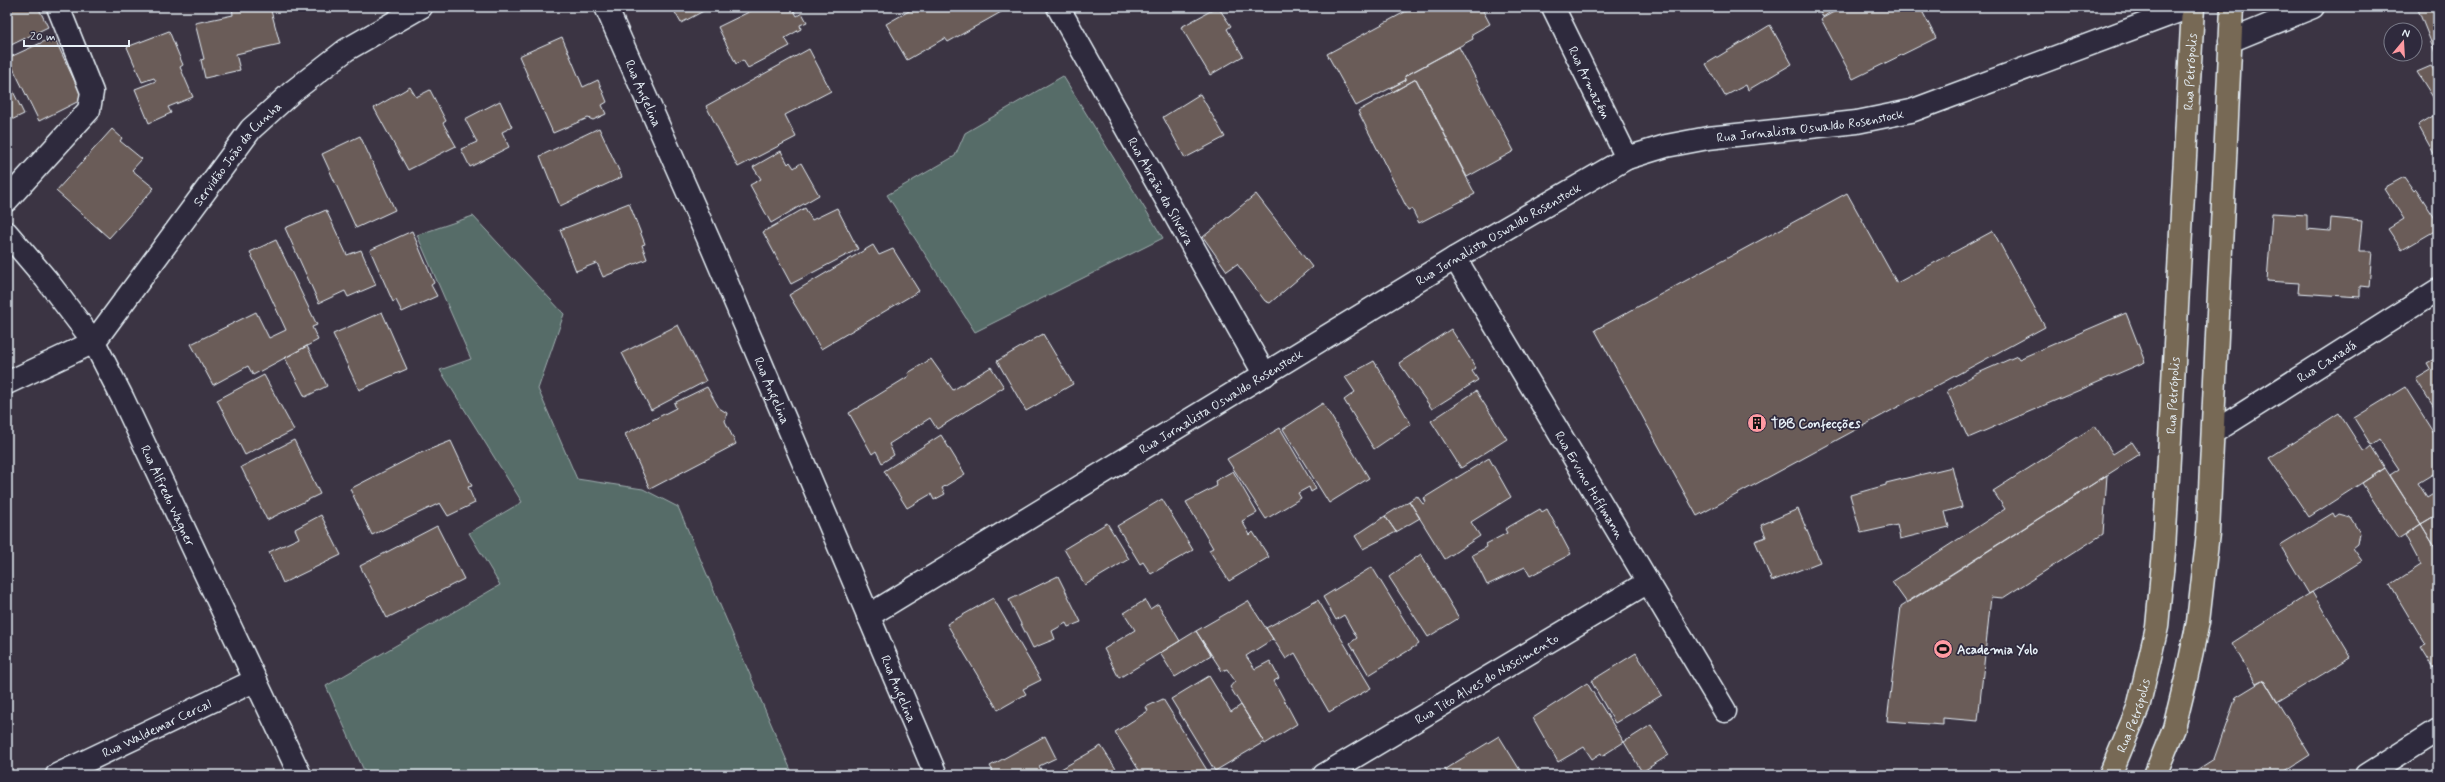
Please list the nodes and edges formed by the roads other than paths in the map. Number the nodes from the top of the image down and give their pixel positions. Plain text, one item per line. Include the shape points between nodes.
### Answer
1 (58, 7) edge
2 (421, 7) edge
3 (606, 7) edge
4 (1058, 7) edge
5 (1553, 7) edge
6 (2192, 7) edge
7 (2232, 7) edge
8 (2313, 7) edge
9 (2230, 41) junction
10 (1627, 158) junction
11 (7, 200) edge
12 (7, 233) edge
13 (1455, 258) junction
14 (2438, 290) edge
15 (94, 342) junction
16 (1265, 375) junction
17 (7, 383) edge
18 (2214, 432) junction
19 (1648, 582) junction
20 (868, 616) junction
21 (256, 680) junction
22 (1725, 711) dead end
23 (2438, 730) edge
24 (57, 775) edge
25 (300, 775) edge
26 (936, 775) edge
27 (1324, 775) edge
28 (2110, 775) edge
29 (2155, 775) edge
30 (2367, 775) edge

1 - 11 street via 92,92 89,110
2 - 15 street, Servidão João da Cunha via 346,50 292,92 251,130
3 - 20 street, Rua Angelina via 711,245
4 - 16 street, Rua Abraão da Silveira
5 - 10 street, Rua Armazém
6 - 10 street, Rua Jornalista Oswaldo Rosenstock via 1911,111 1856,122 1708,138 1666,146
6 - 28 main road, Rua Petrópolis via 2173,394 2158,620 2138,708
7 - 9 main road
8 - 9 street
9 - 18 main road
10 - 13 street, Rua Jornalista Oswaldo Rosenstock
12 - 15 street, Rua Alfredo Wagner
13 - 16 street, Rua Jornalista Oswaldo Rosenstock
13 - 19 street, Rua Ervino Hoffmann
14 - 18 street, Rua Canadá
15 - 17 street
15 - 21 street, Rua Alfredo Wagner
16 - 20 street, Rua Jornalista Oswaldo Rosenstock
18 - 29 main road via 2208,534 2198,622 2174,728
19 - 22 street, Rua Ervino Hoffmann
19 - 27 street, Rua Tito Alves do Nascimento
20 - 26 street, Rua Angelina
21 - 24 street, Rua Waldemar Cercal
21 - 25 street, Rua Alfredo Wagner
23 - 30 street

